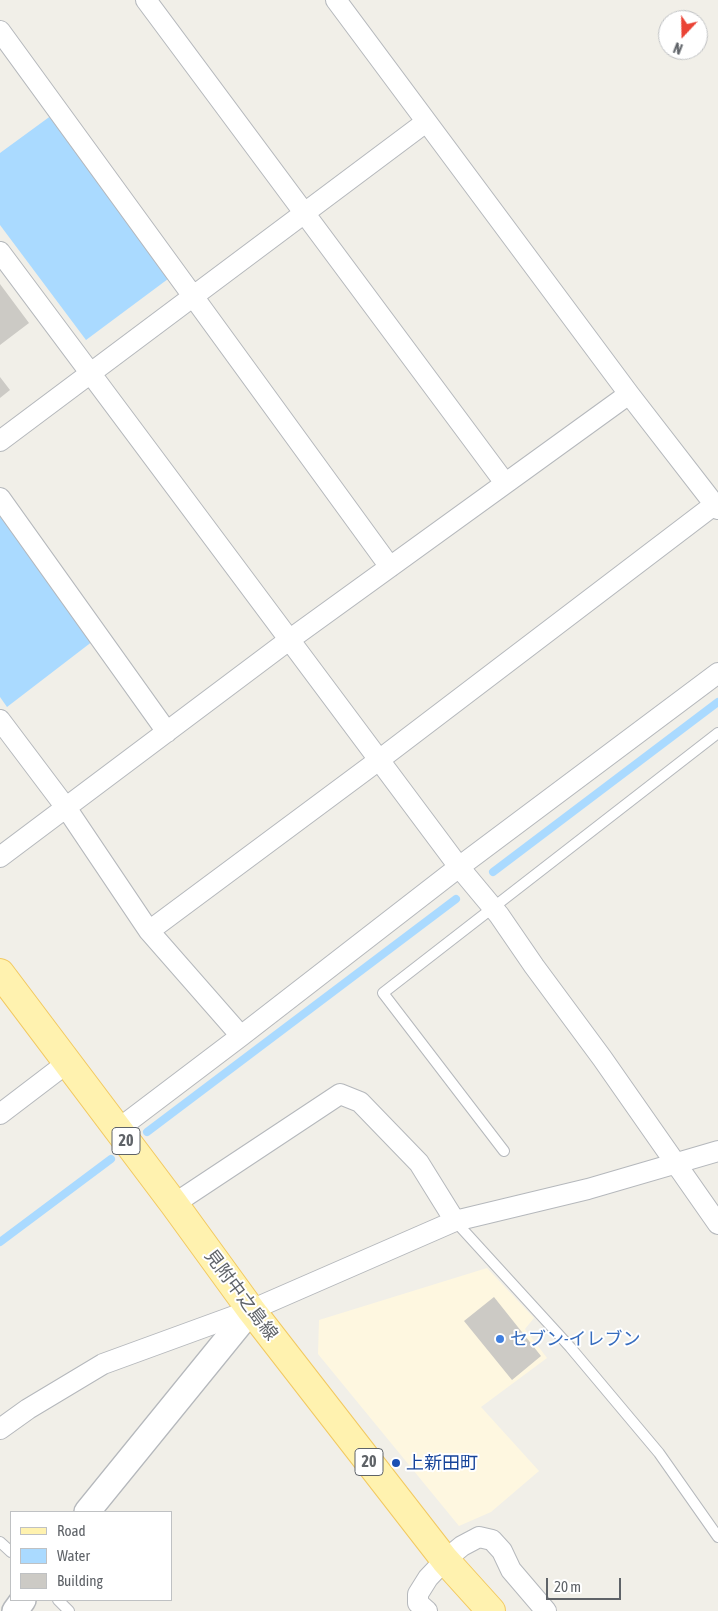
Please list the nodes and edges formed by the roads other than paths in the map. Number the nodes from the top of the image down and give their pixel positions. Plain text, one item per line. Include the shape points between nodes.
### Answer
1 (146, 0) edge
2 (336, 0) edge
3 (0, 31) edge
4 (426, 122) junction
5 (305, 212) junction
6 (0, 252) edge
7 (193, 296) junction
8 (91, 373) junction
9 (629, 394) junction
10 (0, 441) edge
11 (505, 483) junction
12 (0, 498) edge
13 (716, 507) edge
14 (390, 567) junction
15 (289, 640) junction
16 (718, 673) edge
17 (0, 720) edge
18 (167, 732) junction
19 (718, 733) edge
20 (379, 760) junction
21 (67, 809) junction
22 (0, 857) edge
23 (459, 867) junction
24 (493, 907) junction
25 (149, 931) junction
26 (0, 973) edge
27 (241, 1036) junction
28 (67, 1062) junction
29 (0, 1114) edge
30 (117, 1130) junction
31 (504, 1151) dead end
32 (718, 1151) edge
33 (676, 1164) junction
34 (174, 1204) junction
35 (455, 1221) junction
36 (718, 1224) edge
37 (251, 1310) junction
38 (0, 1429) edge
39 (88, 1511) edge
40 (718, 1537) edge
41 (0, 1542) edge
42 (10, 1551) edge
43 (445, 1560) junction
44 (59, 1601) edge
45 (69, 1611) edge
46 (427, 1611) edge
47 (491, 1611) edge
48 (546, 1611) edge

1 - 5 street
2 - 4 street
3 - 7 street
4 - 5 street
4 - 9 street
5 - 7 street
5 - 11 street
6 - 8 street
7 - 8 street
7 - 14 street
8 - 10 street
8 - 15 street
9 - 11 street
9 - 13 street
11 - 14 street
12 - 18 street
13 - 20 street
14 - 15 street
15 - 18 street
15 - 20 street
16 - 23 street
17 - 21 street
18 - 21 street
19 - 24 lane
20 - 23 street
20 - 25 street
21 - 22 street
21 - 25 street
23 - 24 street
23 - 27 street
24 - 31 lane via 383,993
24 - 33 street
25 - 27 street
26 - 28 main road, 見附中之島線 / 20
27 - 30 street
28 - 29 street
28 - 30 main road, 見附中之島線 / 20
30 - 34 main road, 見附中之島線 / 20
32 - 33 street
33 - 35 street
33 - 36 street
34 - 35 street via 340,1094 360,1102 420,1163
34 - 37 main road, 見附中之島線 / 20
35 - 37 street
35 - 40 lane via 570,1347 659,1453
37 - 38 street via 103,1364
37 - 39 street
37 - 43 main road, 見附中之島線 / 20
41 - 42 lane
43 - 46 street via 418,1594 418,1603
43 - 47 main road, 見附中之島線 / 20
43 - 48 street via 479,1537 492,1540 502,1551 511,1570
44 - 45 lane

